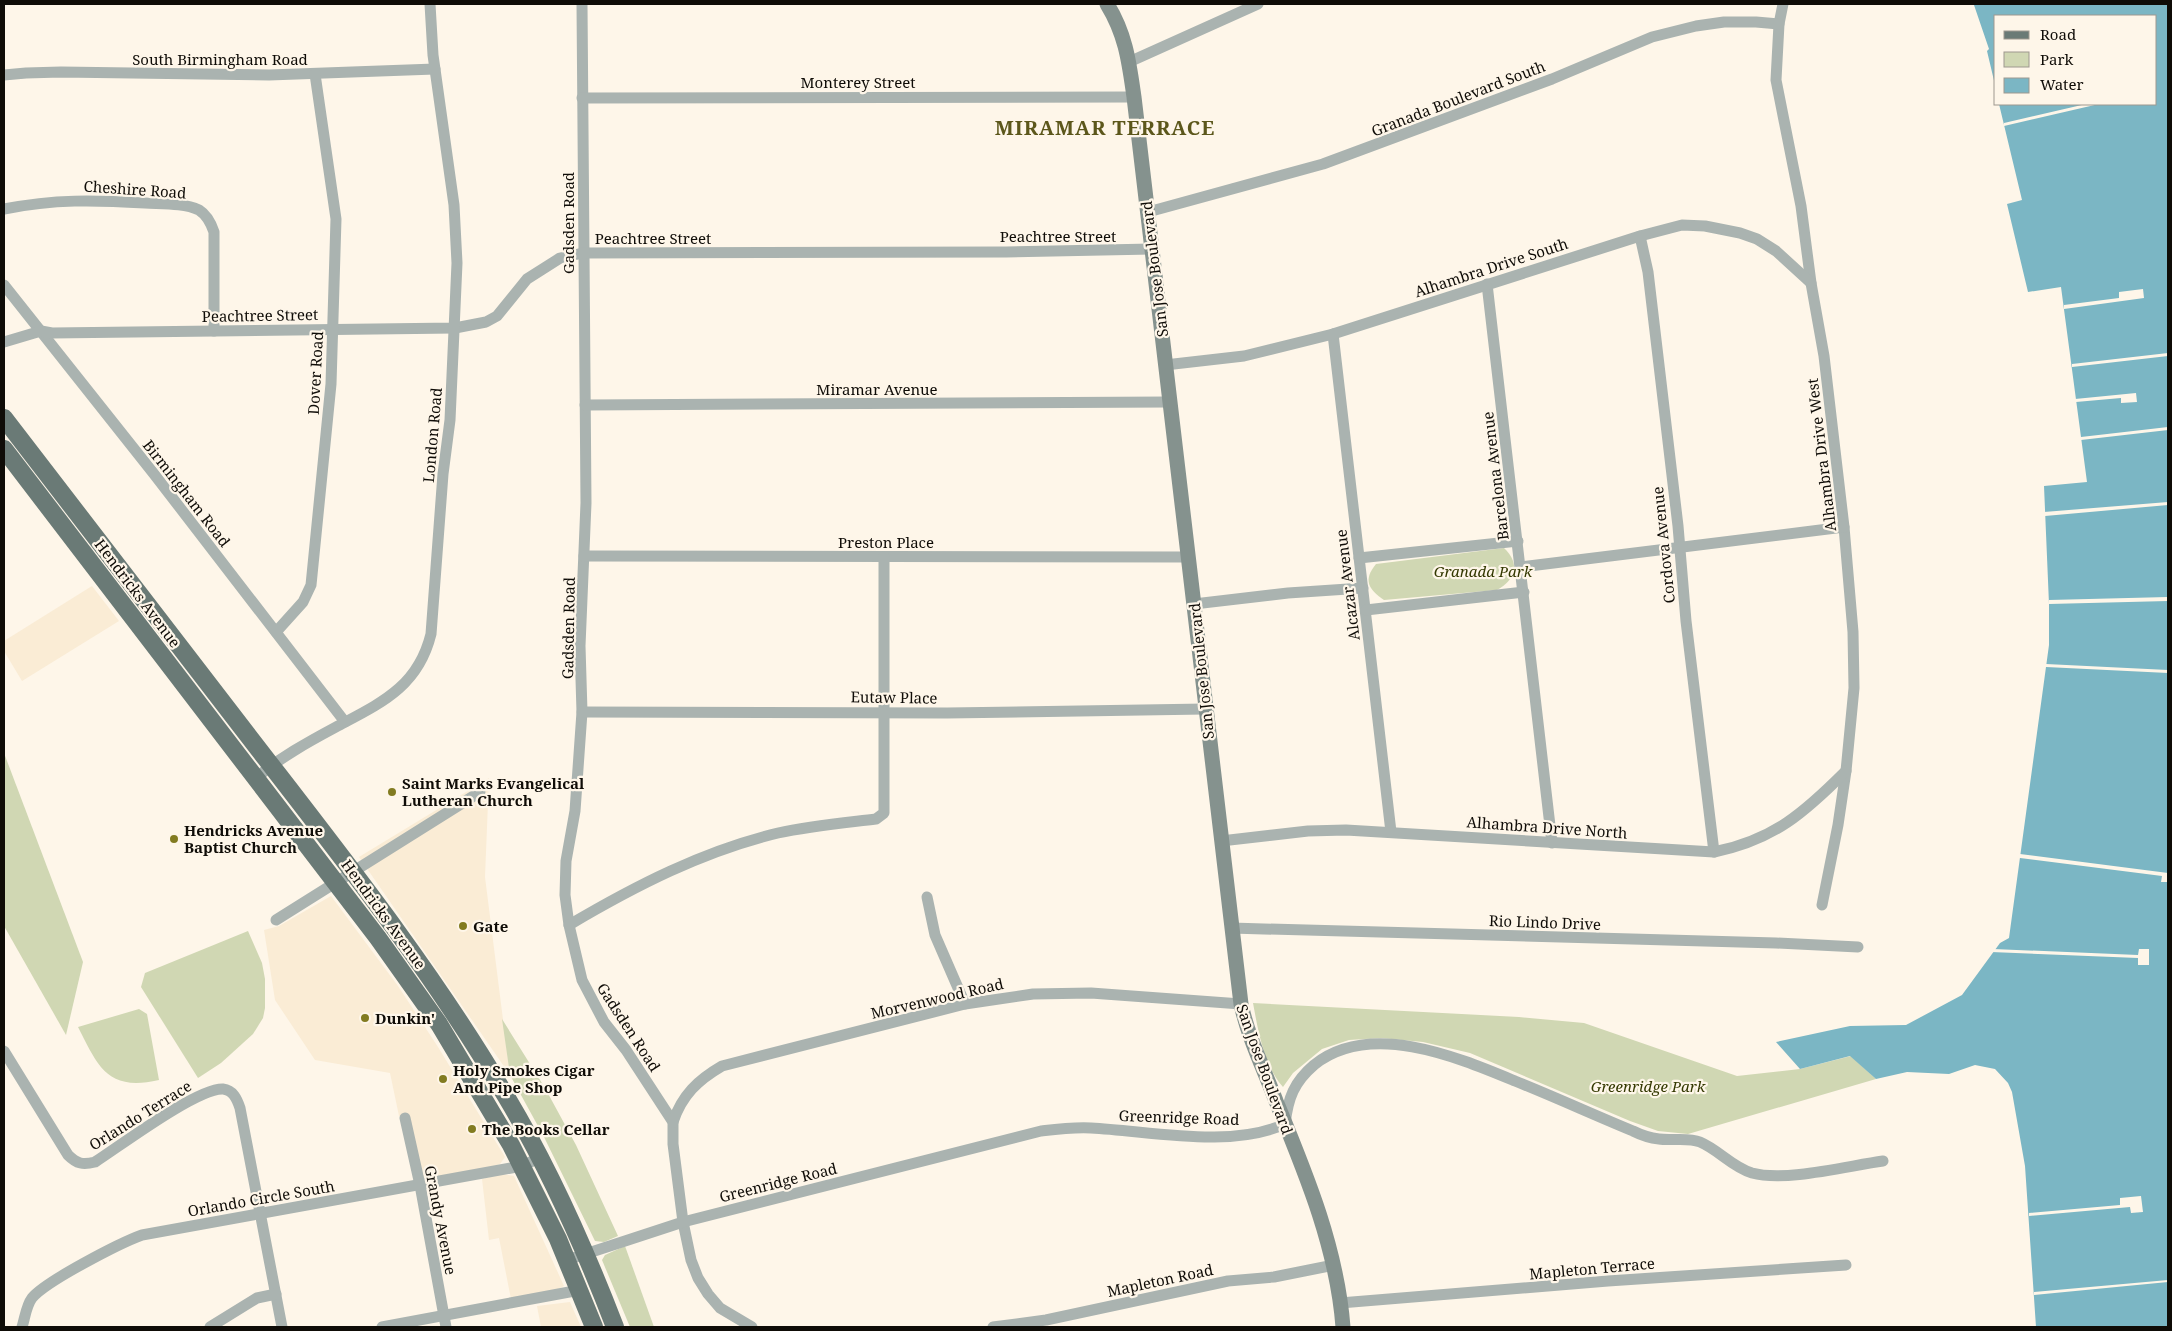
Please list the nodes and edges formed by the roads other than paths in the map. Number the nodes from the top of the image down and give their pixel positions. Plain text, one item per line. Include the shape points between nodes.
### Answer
1 (430, 4) edge
2 (582, 4) edge
3 (1107, 4) edge
4 (1258, 4) edge
5 (1783, 4) edge
6 (1779, 24) junction
7 (1129, 62) junction
8 (435, 68) junction
9 (314, 74) junction
10 (4, 75) edge
11 (1134, 97) junction
12 (582, 98) junction
13 (4, 209) edge
14 (1148, 212) junction
15 (1640, 236) junction
16 (1152, 249) junction
17 (584, 253) junction
18 (1812, 283) junction
19 (1487, 284) junction
20 (4, 285) edge
21 (455, 328) junction
22 (333, 329) junction
23 (41, 331) junction
24 (214, 331) junction
25 (1333, 334) junction
26 (4, 342) edge
27 (1165, 365) junction
28 (1169, 402) junction
29 (585, 405) junction
30 (4, 418) edge
31 (4, 449) edge
32 (37, 461) junction
33 (22, 472) junction
34 (1844, 527) junction
35 (1518, 540) junction
36 (1679, 548) junction
37 (584, 556) junction
38 (884, 557) junction
39 (1188, 557) junction
40 (1359, 558) junction
41 (113, 561) junction
42 (1521, 567) junction
43 (100, 575) junction
44 (1363, 588) junction
45 (1524, 592) junction
46 (1194, 604) junction
47 (1366, 610) junction
48 (276, 632) junction
49 (182, 650) junction
50 (167, 661) junction
51 (1205, 709) junction
52 (582, 712) junction
53 (883, 712) junction
54 (345, 722) junction
55 (271, 765) junction
56 (1846, 771) junction
57 (255, 779) junction
58 (480, 792) dead end
59 (1391, 832) junction
60 (1221, 841) junction
61 (1552, 843) junction
62 (1714, 852) junction
63 (353, 871) junction
64 (336, 882) junction
65 (927, 897) dead end
66 (1822, 905) dead end
67 (276, 920) dead end
68 (569, 925) junction
69 (1231, 928) junction
70 (1858, 947) dead end
71 (416, 957) junction
72 (400, 968) junction
73 (965, 1004) junction
74 (1240, 1004) junction
75 (4, 1051) edge
76 (404, 1118) dead end
77 (673, 1122) junction
78 (1285, 1124) junction
79 (539, 1158) junction
80 (1883, 1161) dead end
81 (522, 1166) junction
82 (420, 1185) junction
83 (260, 1213) junction
84 (684, 1222) junction
85 (586, 1254) junction
86 (567, 1260) junction
87 (1334, 1265) junction
88 (1846, 1265) dead end
89 (580, 1290) junction
90 (276, 1294) junction
91 (1340, 1304) junction
92 (445, 1322) edge
93 (22, 1327) edge
94 (210, 1327) edge
95 (282, 1327) edge
96 (382, 1327) edge
97 (594, 1327) edge
98 (610, 1327) edge
99 (616, 1327) edge
100 (752, 1327) edge
101 (994, 1327) edge
102 (1343, 1327) edge

1 - 8 street, London Road
2 - 12 street, Gadsden Road
3 - 7 street, San Jose Boulevard via 1122,30
4 - 7 street
5 - 6 street, Alhambra Drive West
6 - 14 street, Granada Boulevard South via 1724,22 1652,37 1552,79 1322,164
6 - 18 street, Alhambra Drive West via 1776,80 1801,206
7 - 11 street, San Jose Boulevard
8 - 9 street, South Birmingham Road
8 - 21 street, London Road via 454,205 457,263
9 - 10 street, South Birmingham Road via 26,72
9 - 22 street, Dover Road via 336,219
11 - 12 street, Monterey Street
11 - 14 street, San Jose Boulevard
12 - 17 street, Gadsden Road
13 - 24 street, Cheshire Road via 79,200 167,204 200,211 211,222 214,232
14 - 16 street, San Jose Boulevard
15 - 18 street, Alhambra Drive South via 1682,225 1740,233 1776,251
15 - 19 street, Alhambra Drive South
15 - 36 street, Cordova Avenue via 1648,272
16 - 17 street, Peachtree Street
16 - 27 street, San Jose Boulevard
17 - 21 street, Peachtree Street via 560,258 527,279 497,316 486,322
17 - 29 street, Gadsden Road
18 - 34 street, Alhambra Drive West
19 - 25 street, Alhambra Drive South
19 - 35 street, Barcelona Avenue
20 - 23 street, Birmingham Road
21 - 22 street, Peachtree Street
21 - 54 street, London Road via 450,420 427,651 412,676 395,693
22 - 24 street, Peachtree Street
22 - 48 street, Dover Road via 331,384 311,585 304,602
23 - 24 street, Peachtree Street
23 - 26 street, Peachtree Street
23 - 48 street, Birmingham Road
25 - 27 street, Alhambra Drive South via 1244,356
25 - 40 street, Alcazar Avenue
27 - 28 street, San Jose Boulevard
28 - 29 street, Miramar Avenue
28 - 39 street, San Jose Boulevard
29 - 37 street, Gadsden Road
30 - 32 main road, Hendricks Avenue
31 - 33 main road, Hendricks Avenue
32 - 33 main road
32 - 41 main road, Hendricks Avenue
33 - 43 main road, Hendricks Avenue
34 - 36 street
34 - 56 street, Alhambra Drive West via 1854,688
35 - 40 street
35 - 42 street, Barcelona Avenue
36 - 42 street
36 - 62 street, Cordova Avenue
37 - 38 street, Preston Place
37 - 52 street, Gadsden Road via 580,646
38 - 39 street, Preston Place
38 - 53 street
39 - 46 street, San Jose Boulevard
40 - 44 street, Alcazar Avenue
41 - 43 main road
41 - 49 main road, Hendricks Avenue
42 - 45 street, Barcelona Avenue
43 - 50 main road, Hendricks Avenue
44 - 46 street
44 - 47 street, Alcazar Avenue
45 - 47 street
45 - 61 street, Barcelona Avenue
46 - 51 street, San Jose Boulevard
47 - 59 street, Alcazar Avenue
48 - 54 street, Birmingham Road
49 - 50 main road
49 - 55 main road, Hendricks Avenue
50 - 57 main road, Hendricks Avenue
51 - 53 street, Eutaw Place
51 - 60 street, San Jose Boulevard
52 - 53 street, Eutaw Place
52 - 68 street, Gadsden Road via 575,811 566,861
53 - 68 street via 884,813 876,820 778,833 721,851 661,874
54 - 55 street, London Road
55 - 57 street, London Road
55 - 63 main road, Hendricks Avenue
56 - 62 street, Alhambra Drive North via 1786,826 1733,848
56 - 66 street, Alhambra Drive West
57 - 64 main road, Hendricks Avenue
58 - 63 street
59 - 60 street, Alhambra Drive North via 1308,831
59 - 61 street, Alhambra Drive North
60 - 69 street, San Jose Boulevard
61 - 62 street, Alhambra Drive North
63 - 64 street
63 - 71 main road, Hendricks Avenue
64 - 67 street
64 - 72 main road, Hendricks Avenue
65 - 73 street via 935,935
68 - 77 street, Gadsden Road via 582,980 604,1022
69 - 70 street, Rio Lindo Drive
69 - 74 street, San Jose Boulevard
71 - 72 main road
71 - 79 main road, Hendricks Avenue via 508,1099
72 - 81 main road, Hendricks Avenue via 439,1024
73 - 74 street, Morvenwood Road via 1033,994 1091,993
73 - 77 street, Morvenwood Road via 722,1066 690,1090 678,1105
74 - 78 street, San Jose Boulevard
75 - 83 street, Orlando Terrace via 68,1155 75,1162 85,1164 95,1162 202,1094 224,1089 231,1092 240,1108
76 - 82 street, Grandy Avenue
77 - 84 street via 672,1144
78 - 80 street via 1287,1104 1295,1084 1322,1059 1359,1045 1403,1046 1433,1051 1487,1069 1636,1132 1658,1139 1699,1141 1752,1173 1777,1176
78 - 84 street, Greenridge Road via 1264,1132 1229,1136 1088,1128 1041,1131
78 - 87 street, San Jose Boulevard via 1325,1229
79 - 81 street, Orlando Circle South
79 - 85 main road, Hendricks Avenue
81 - 82 street, Orlando Circle South
81 - 86 main road, Hendricks Avenue
82 - 83 street, Orlando Circle South
82 - 92 street, Grandy Avenue
83 - 90 street
83 - 93 street, Orlando Circle South via 152,1232 128,1240 38,1292
84 - 85 street, Greenridge Road
84 - 100 street via 691,1260 708,1294 720,1308
85 - 86 street, Greenridge Road
85 - 99 main road, Hendricks Avenue
86 - 89 main road, Hendricks Avenue
87 - 91 street, San Jose Boulevard
87 - 101 street, Mapleton Road via 1274,1277 1228,1281 1046,1320
88 - 91 street, Mapleton Terrace
89 - 92 street
89 - 97 main road, Hendricks Avenue
89 - 98 main road via 597,1301
90 - 94 street via 257,1298
90 - 95 street
91 - 102 street, San Jose Boulevard
92 - 96 street

